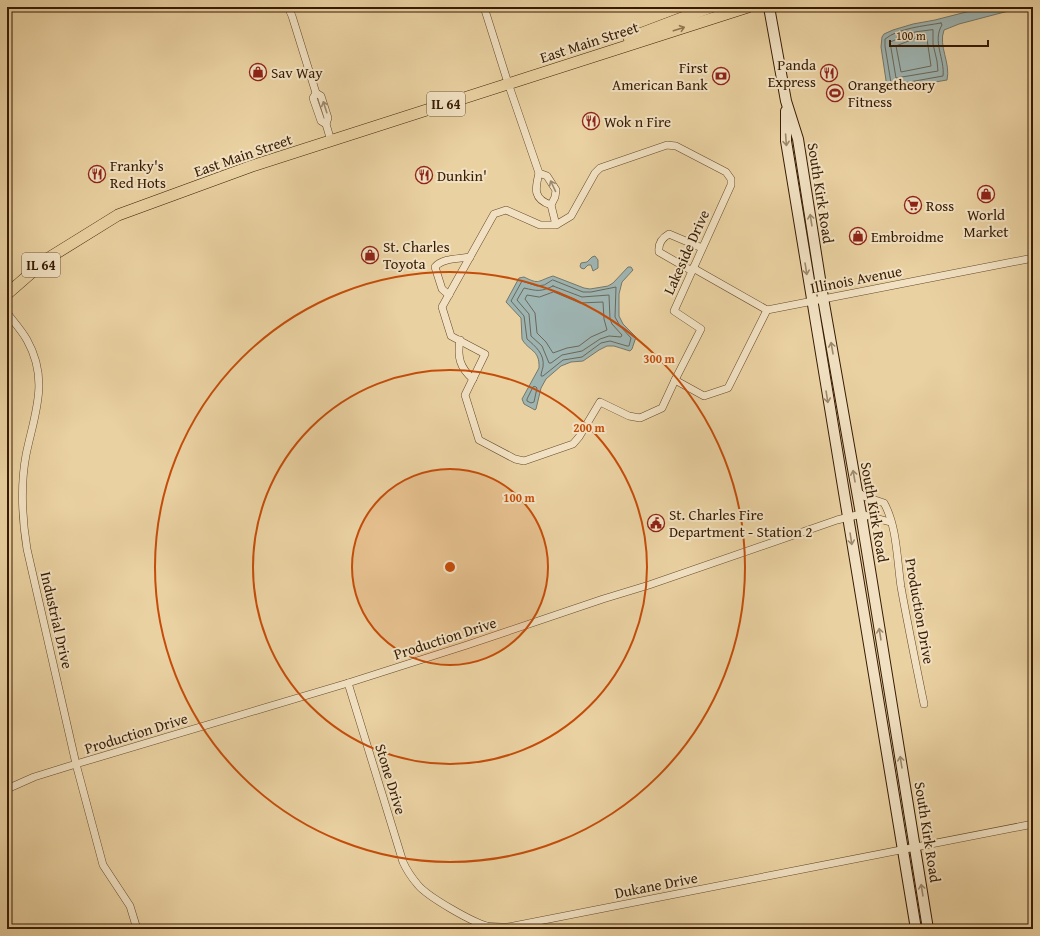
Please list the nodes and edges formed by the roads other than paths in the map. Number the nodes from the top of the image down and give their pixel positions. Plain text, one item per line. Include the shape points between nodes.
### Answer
1 (288, 7) edge
2 (484, 7) edge
3 (711, 7) edge
4 (748, 7) edge
5 (769, 7) edge
6 (508, 84) junction
7 (786, 101) junction
8 (332, 141) junction
9 (539, 173) junction
10 (551, 205) junction
11 (556, 225) junction
12 (702, 248) junction
13 (470, 257) junction
14 (1033, 258) edge
15 (693, 270) junction
16 (7, 294) edge
17 (449, 295) junction
18 (823, 298) junction
19 (811, 301) junction
20 (767, 310) junction
21 (7, 314) edge
22 (460, 340) junction
23 (473, 379) junction
24 (675, 380) junction
25 (857, 491) junction
26 (861, 514) junction
27 (847, 517) junction
28 (890, 522) junction
29 (348, 683) junction
30 (924, 704) dead end
31 (76, 764) junction
32 (7, 789) edge
33 (1033, 824) edge
34 (915, 847) junction
35 (902, 849) junction
36 (414, 880) joint
37 (138, 929) edge
38 (916, 929) edge
39 (928, 929) edge

1 - 8 street via 316,94 321,96
2 - 6 street
3 - 6 main road, East Main Street / IL 64
6 -> 4 main road, East Main Street / IL 64
5 - 7 main road, South Kirk Road
6 - 8 main road, East Main Street / IL 64
6 - 9 street
18 -> 7 main road, South Kirk Road via 798,139
7 -> 19 main road, South Kirk Road via 786,141
8 - 16 main road, East Main Street / IL 64 via 252,166 118,215 47,259
9 - 10 street via 536,194 540,200
10 -> 9 street via 556,197 556,190 547,176
10 - 11 street
11 - 12 street, Lakeside Drive via 571,216 600,168 667,145 676,146 726,172 731,179 731,185
11 - 13 street, Lakeside Drive via 540,225 506,210 494,214
12 - 15 street, Lakeside Drive
12 - 15 street via 668,234 663,237 658,247 659,252
13 - 17 street, Lakeside Drive
13 - 17 street via 444,261 434,267 442,289
14 - 18 street, Illinois Avenue
15 - 20 street
15 - 24 street, Lakeside Drive via 674,311 701,328
17 - 22 street, Lakeside Drive via 442,307 451,336
18 - 19 street, Illinois Avenue
25 -> 18 main road, South Kirk Road
19 - 20 street, Illinois Avenue
19 -> 27 main road, South Kirk Road
20 - 24 street via 728,388 704,396
21 - 31 street, Industrial Drive via 27,340 39,380 39,402 26,455 22,514
22 - 23 street via 458,350 462,366
22 - 23 street, Lakeside Drive via 485,354
23 - 24 street, Lakeside Drive via 465,395 479,440 524,461 573,444 580,437 600,402 629,416 640,418 662,408
25 - 26 main road, South Kirk Road
25 - 28 street, Production Drive via 863,496 884,503
26 - 27 street, Production Drive
26 - 28 street, Production Drive
34 -> 26 main road, South Kirk Road
27 - 29 street, Production Drive
27 -> 35 main road, South Kirk Road
28 - 30 street, Production Drive
29 - 31 street, Production Drive
29 - 36 street, Stone Drive via 403,862
31 - 32 street, Production Drive via 34,777
31 - 37 street, Industrial Drive via 103,865 130,906
33 - 34 street, Dukane Drive
34 - 35 street, Dukane Drive
39 -> 34 main road, South Kirk Road
35 - 36 street, Dukane Drive via 508,927 486,926 471,919 431,896
35 - 38 main road, South Kirk Road

